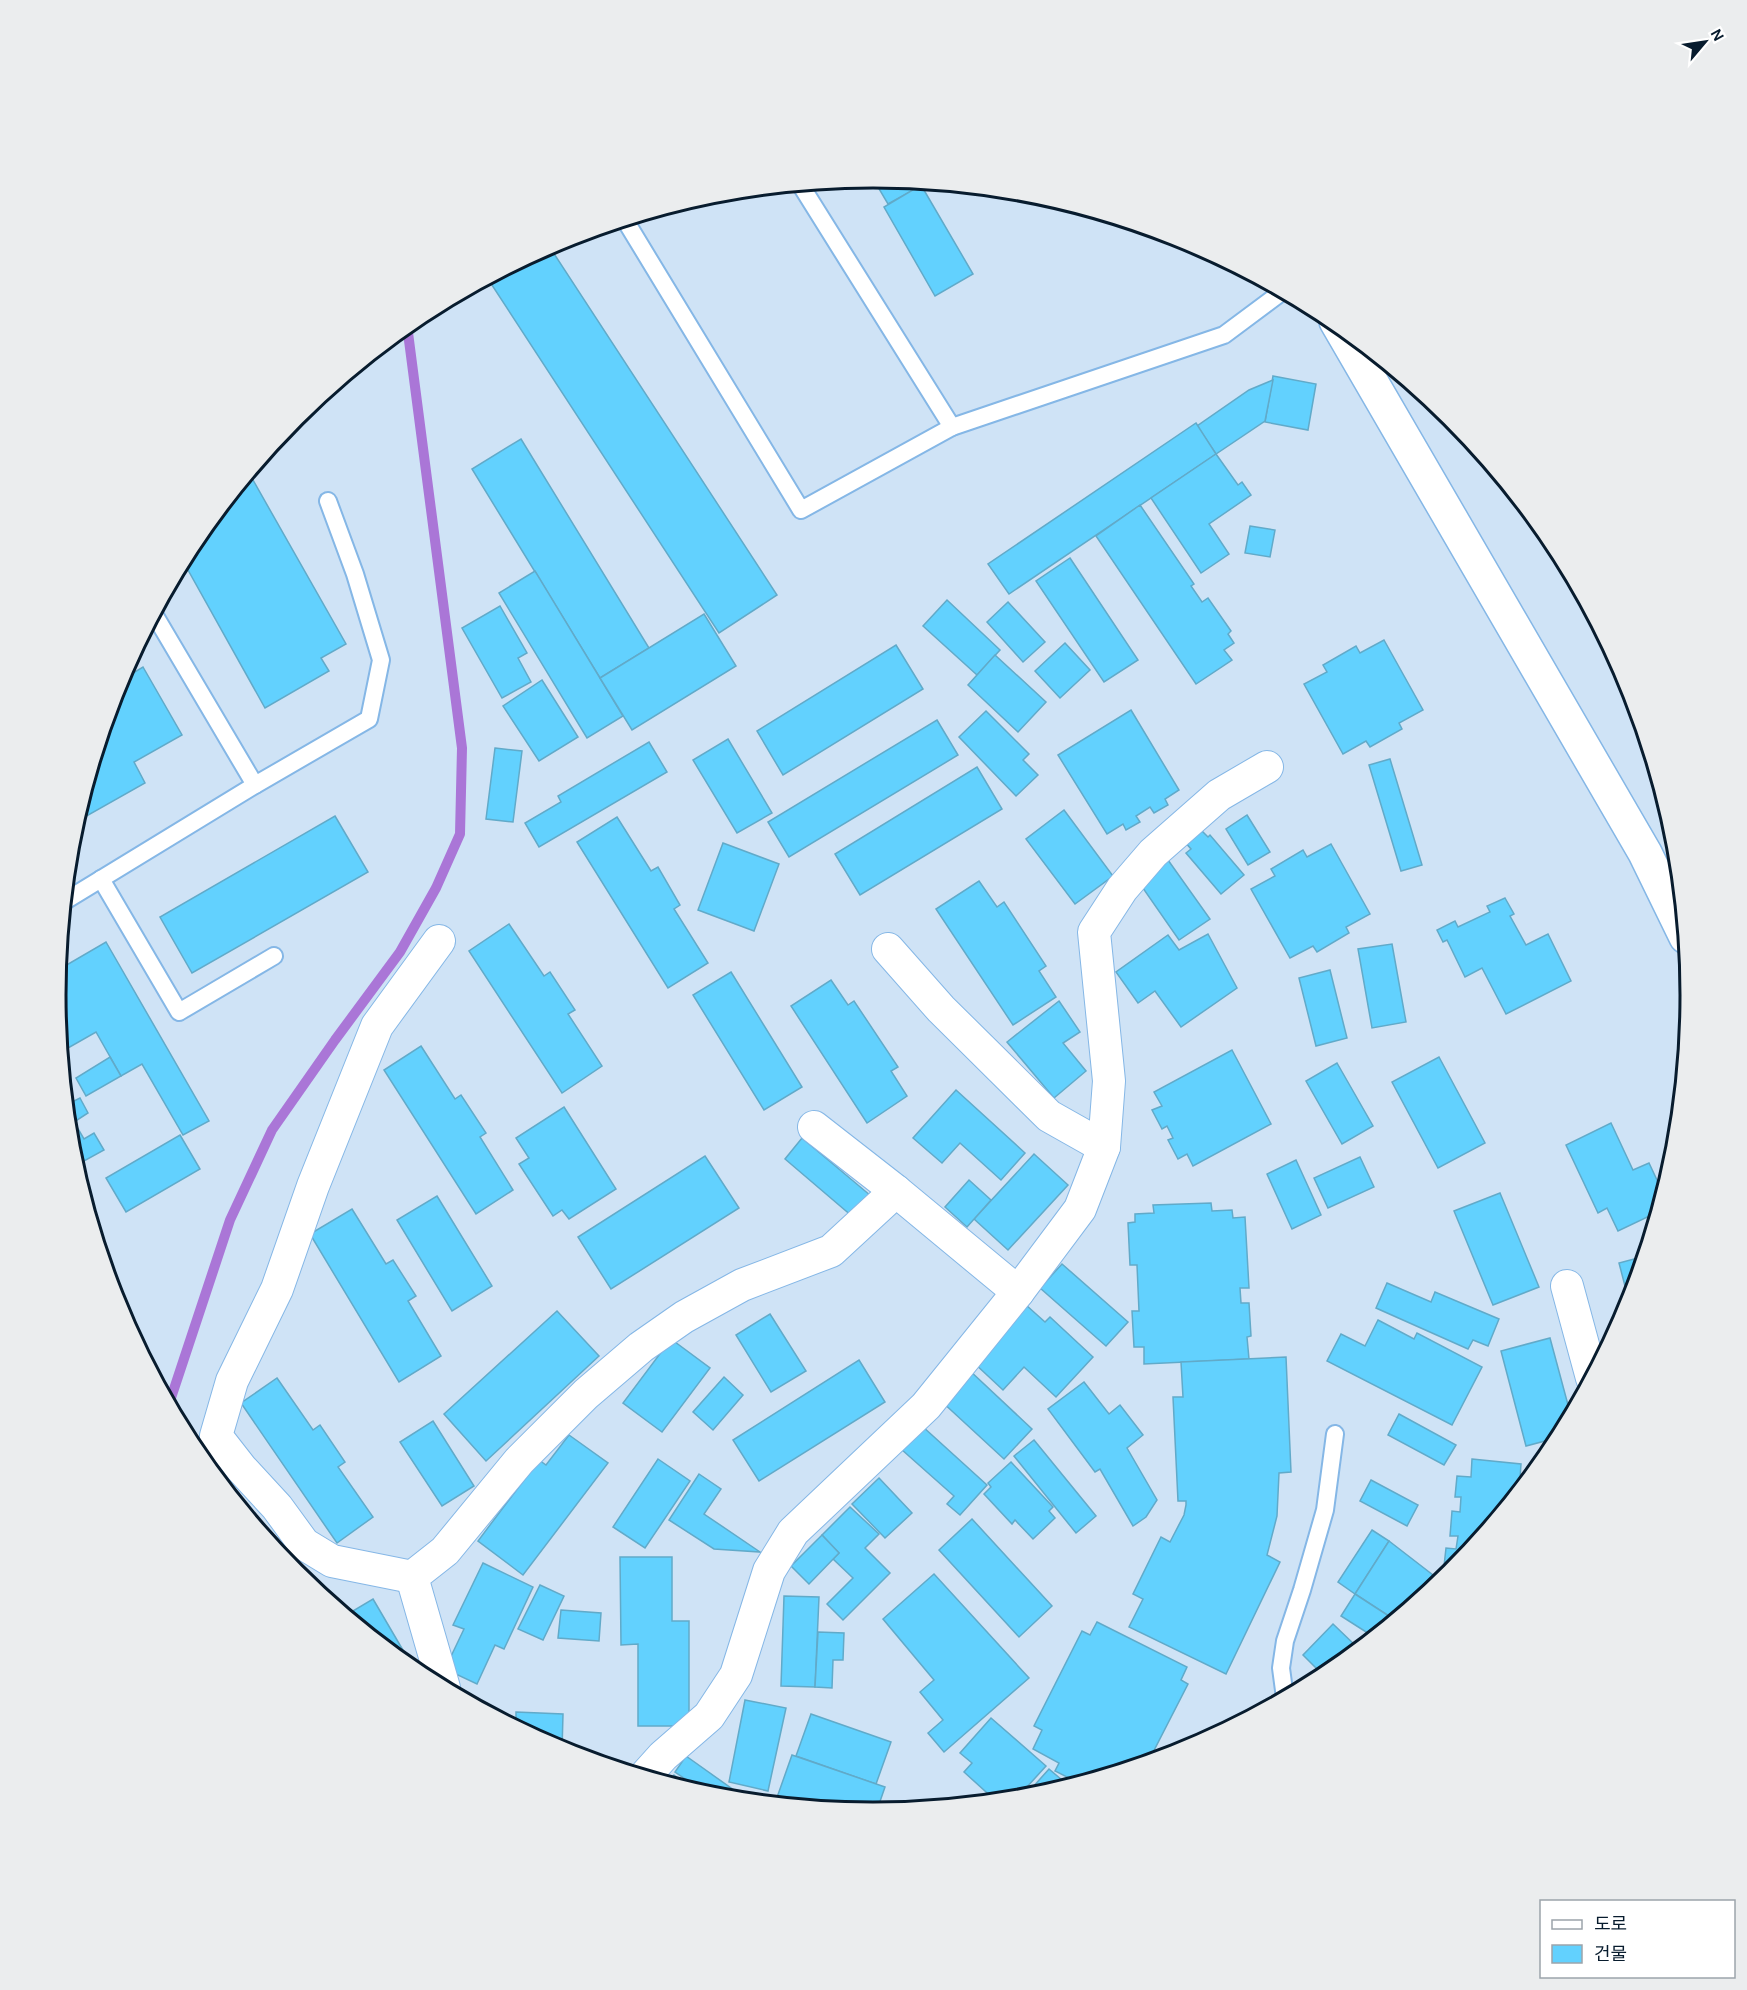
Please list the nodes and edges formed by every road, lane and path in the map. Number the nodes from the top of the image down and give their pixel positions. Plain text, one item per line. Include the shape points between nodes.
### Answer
1 (804, 191) edge
2 (628, 226) edge
3 (1277, 296) edge
4 (1349, 343) edge
5 (952, 427) junction
6 (328, 501) dead end
7 (158, 621) edge
8 (1267, 767) dead end
9 (255, 784) junction
10 (101, 879) junction
11 (73, 894) edge
12 (1677, 918) edge
13 (439, 941) dead end
14 (888, 949) dead end
15 (274, 956) dead end
16 (814, 1127) dead end
17 (1104, 1147) junction
18 (896, 1191) junction
19 (1567, 1286) dead end
20 (1018, 1292) junction
21 (1589, 1368) edge
22 (1335, 1434) dead end
23 (211, 1450) edge
24 (412, 1577) junction
25 (440, 1676) edge
26 (1285, 1689) edge
27 (650, 1771) edge

1 - 5 lane
2 - 5 lane via 801,510
3 - 5 lane via 1224,335
4 - 12 main road via 1640,843
6 - 9 lane via 381,660 369,719
7 - 9 lane
8 - 17 street via 1219,795 1154,853 1122,890 1094,932 1109,1081
9 - 10 lane
10 - 11 lane
10 - 15 lane via 179,1012
13 - 23 street via 377,1026 277,1289 232,1381
14 - 17 street via 941,1009 1049,1116
16 - 18 street
17 - 20 street via 1080,1209
18 - 20 street
18 - 24 street via 831,1251 742,1285 684,1317 641,1347 586,1394 519,1461 445,1551
19 - 21 street
20 - 27 street via 926,1406 793,1532 770,1571 736,1675 710,1716
22 - 26 lane via 1325,1510 1285,1641 1281,1668
23 - 24 street via 241,1468 304,1544 332,1561
24 - 25 street

